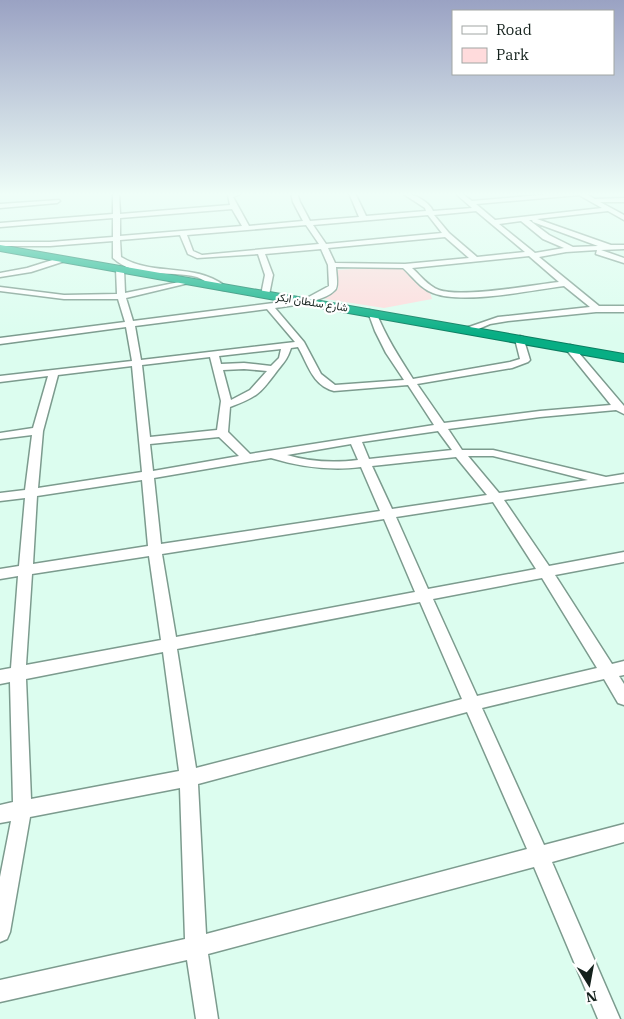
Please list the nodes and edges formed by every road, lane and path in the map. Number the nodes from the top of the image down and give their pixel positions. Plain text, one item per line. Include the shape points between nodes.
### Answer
1 (88, 241) edge
2 (117, 241) edge
3 (185, 241) edge
4 (321, 241) edge
5 (385, 241) edge
6 (454, 241) edge
7 (515, 241) edge
8 (554, 241) edge
9 (591, 241) edge
10 (1, 245) edge
11 (324, 246) junction
12 (624, 247) edge
13 (610, 248) junction
14 (576, 250) junction
15 (589, 250) junction
16 (261, 252) junction
17 (531, 255) junction
18 (62, 259) junction
19 (475, 259) junction
20 (624, 261) edge
21 (332, 266) junction
22 (405, 266) junction
23 (120, 269) junction
24 (0, 275) edge
25 (189, 282) junction
26 (566, 282) junction
27 (222, 288) junction
28 (0, 289) edge
29 (121, 296) junction
30 (267, 301) junction
31 (307, 301) junction
32 (597, 309) junction
33 (624, 309) edge
34 (372, 312) junction
35 (130, 325) junction
36 (469, 330) junction
37 (520, 339) junction
38 (0, 341) edge
39 (301, 344) junction
40 (287, 346) junction
41 (570, 348) junction
42 (214, 355) junction
43 (624, 358) edge
44 (136, 364) junction
45 (218, 367) junction
46 (273, 369) junction
47 (54, 373) junction
48 (0, 379) edge
49 (411, 382) junction
50 (226, 405) junction
51 (621, 409) edge
52 (441, 427) junction
53 (38, 431) junction
54 (222, 433) junction
55 (0, 436) edge
56 (355, 440) junction
57 (144, 441) junction
58 (459, 452) junction
59 (270, 454) junction
60 (247, 458) junction
61 (366, 464) junction
62 (147, 477) junction
63 (624, 478) edge
64 (608, 481) junction
65 (31, 494) junction
66 (0, 498) edge
67 (496, 498) junction
68 (388, 516) junction
69 (155, 550) junction
70 (624, 557) edge
71 (24, 570) junction
72 (545, 571) junction
73 (0, 574) edge
74 (423, 594) junction
75 (170, 643) junction
76 (617, 670) edge
77 (18, 674) junction
78 (0, 677) edge
79 (624, 698) edge
80 (471, 704) junction
81 (189, 778) junction
82 (22, 810) junction
83 (0, 814) edge
84 (624, 833) edge
85 (539, 855) junction
86 (0, 932) edge
87 (196, 947) junction
88 (0, 991) edge
89 (207, 1019) edge
90 (609, 1019) edge

1 - 10 street
2 - 27 street via 117,258 122,263 216,280
3 - 16 street via 194,256
4 - 11 street
5 - 11 street
6 - 19 street
7 - 17 street
8 - 14 street
9 - 13 street
10 - 18 highway, شارع سلطان ابكر
11 - 16 street
11 - 21 street
12 - 13 street
13 - 15 street
14 - 15 street
14 - 17 street
15 - 20 street
16 - 30 street via 269,275
17 - 19 street
17 - 26 street
18 - 23 highway, شارع سلطان ابكر
18 - 24 street
19 - 22 street
21 - 22 street
21 - 31 street via 332,289
22 - 26 street via 433,290 445,294
23 - 25 highway, شارع سلطان ابكر
23 - 29 street
25 - 27 highway, شارع سلطان ابكر
25 - 29 street
26 - 32 street
27 - 30 highway, شارع سلطان ابكر
28 - 29 street via 64,297
29 - 35 street
30 - 31 highway, شارع سلطان ابكر
30 - 35 street
30 - 39 street
31 - 34 highway, شارع سلطان ابكر
32 - 33 street
32 - 36 street via 481,324
34 - 36 highway, شارع سلطان ابكر
34 - 49 street via 386,344
35 - 38 street
35 - 44 street
36 - 37 highway, شارع سلطان ابكر
37 - 41 highway, شارع سلطان ابكر
37 - 49 street via 525,360 522,363
39 - 40 street
39 - 49 street via 319,380 326,386 350,388
40 - 42 street
40 - 46 street via 283,359
41 - 43 highway, شارع سلطان ابكر
41 - 51 street
42 - 44 street
42 - 45 street
44 - 47 street
44 - 57 street
45 - 46 street
45 - 50 street
46 - 50 street via 262,387
47 - 48 street
47 - 53 street
49 - 52 street
50 - 54 street
51 - 52 street via 571,411
52 - 56 street
52 - 58 street
53 - 55 street
53 - 65 street
54 - 57 street
54 - 60 street
56 - 59 street
56 - 61 street
57 - 62 street
58 - 61 street
58 - 64 street via 503,455
58 - 67 street
59 - 60 street
59 - 61 street via 312,465
60 - 62 street
61 - 68 street
62 - 65 street
62 - 69 street
63 - 64 street
64 - 67 street
65 - 66 street
65 - 71 street
67 - 68 street
67 - 72 street
68 - 69 street
68 - 74 street
69 - 71 street
69 - 75 street
70 - 72 street
71 - 73 street
71 - 77 street
72 - 74 street
72 - 76 street
74 - 75 street
74 - 80 street
75 - 77 street
75 - 81 street
76 - 79 street
76 - 80 street
77 - 78 street
77 - 82 street
80 - 81 street
80 - 85 street
81 - 82 street
81 - 87 street
82 - 83 street
82 - 86 street
84 - 85 street
85 - 87 street
85 - 90 street
87 - 88 street
87 - 89 street

